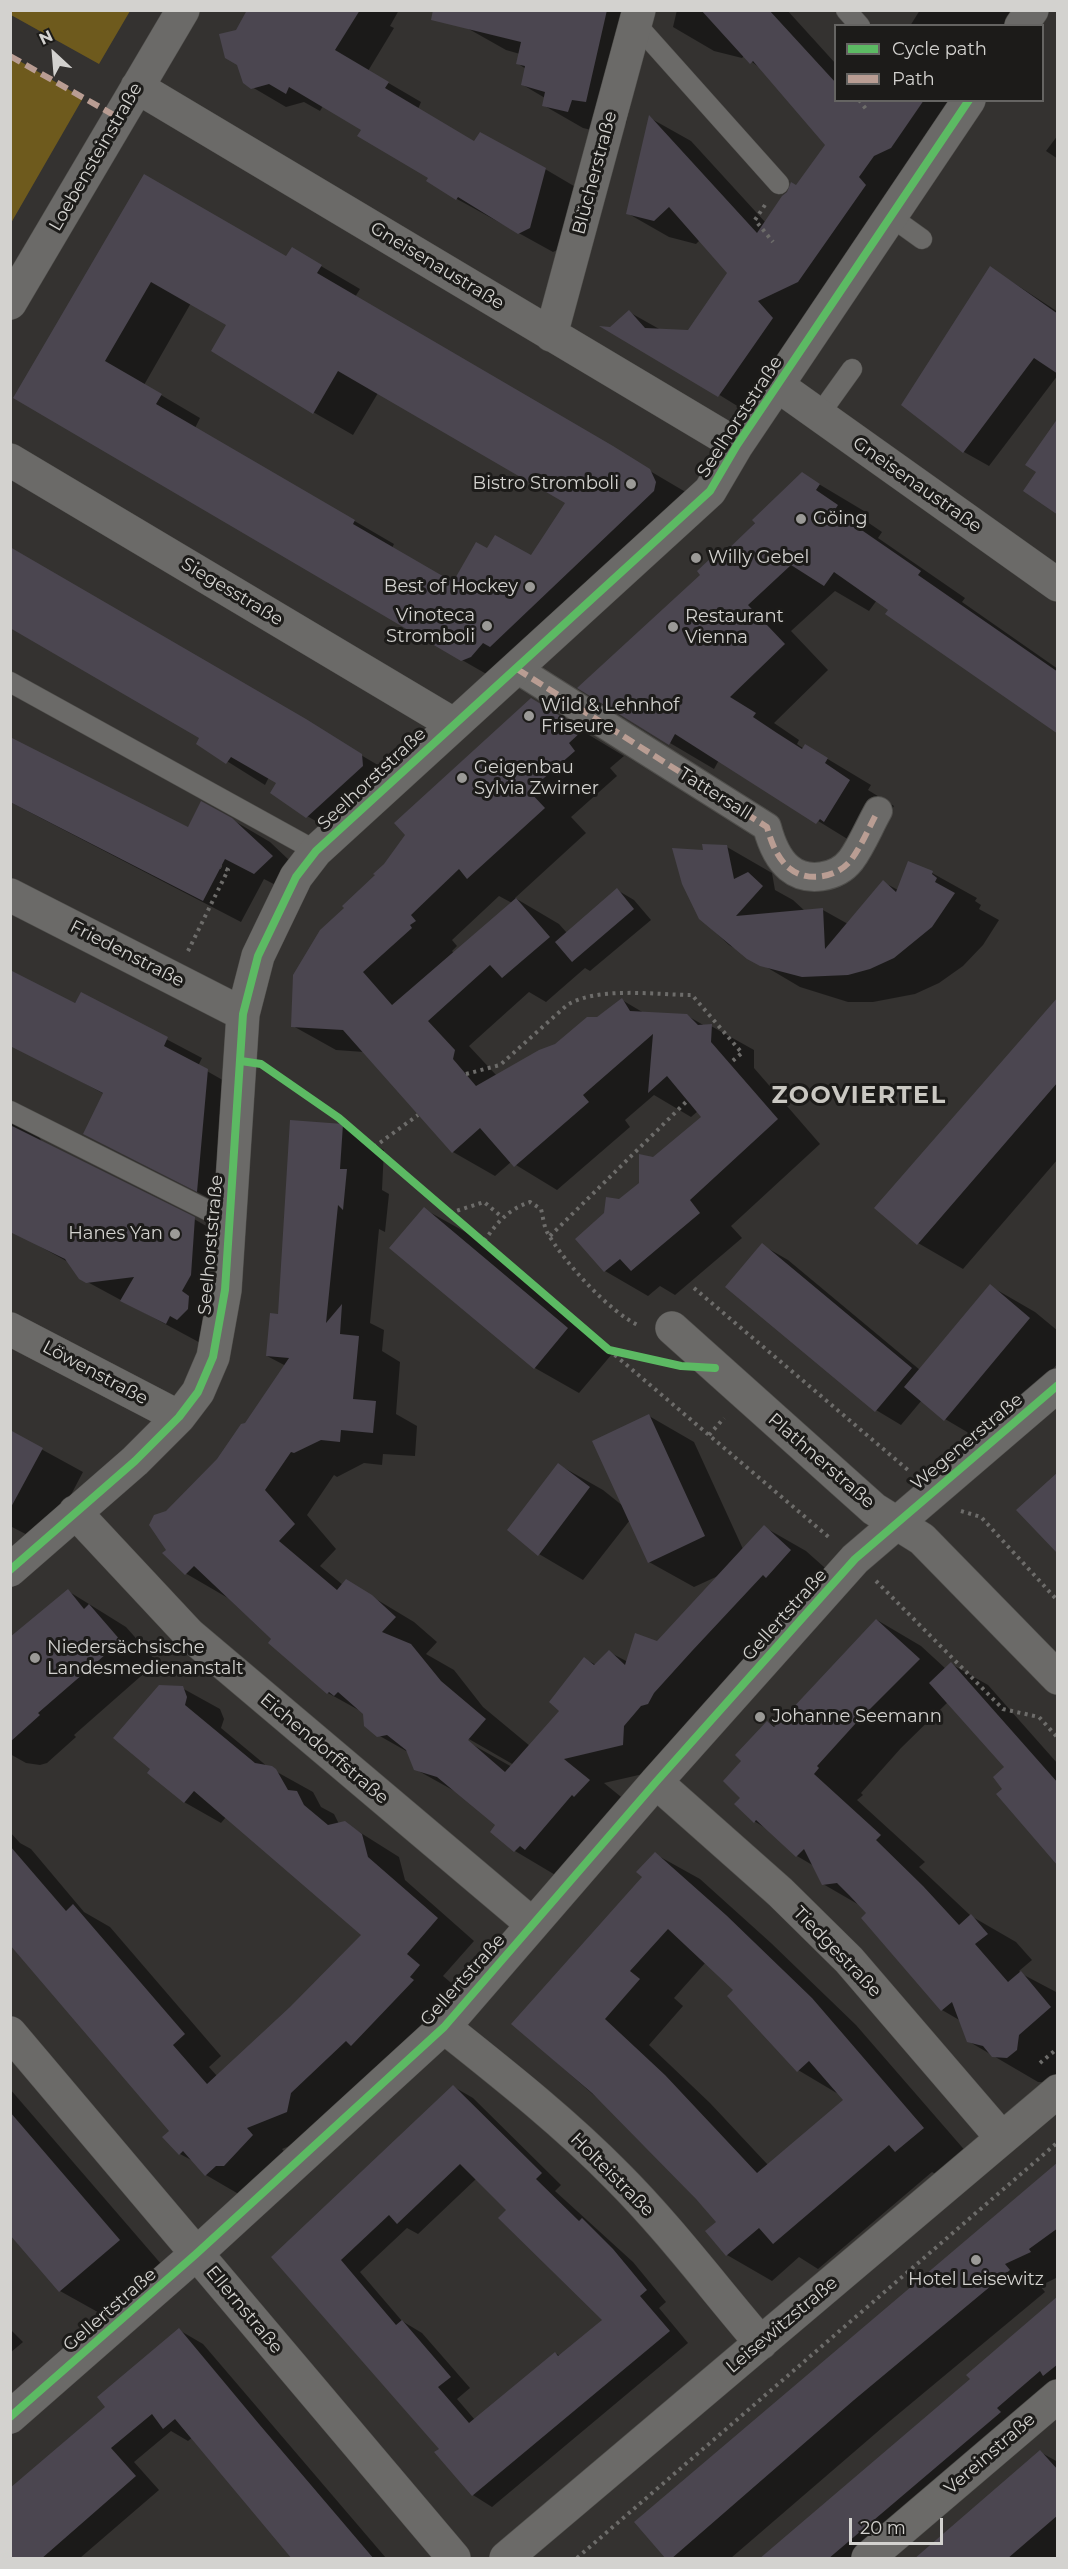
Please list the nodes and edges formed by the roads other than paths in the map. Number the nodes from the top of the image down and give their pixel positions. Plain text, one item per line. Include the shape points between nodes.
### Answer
1 (183, 10) edge
2 (846, 10) edge
3 (1032, 10) edge
4 (637, 17) edge
5 (858, 24) edge
6 (1022, 24) edge
7 (137, 87) junction
8 (968, 102) edge
9 (779, 184) road end
10 (890, 216) junction
11 (922, 239) dead end
12 (10, 303) edge
13 (551, 335) junction
14 (852, 369) dead end
15 (777, 385) junction
16 (819, 415) junction
17 (737, 445) junction
18 (10, 460) edge
19 (1058, 585) edge
20 (516, 669) junction
21 (10, 682) edge
22 (453, 724) junction
23 (878, 811) dead end
24 (315, 851) junction
25 (10, 895) edge
26 (243, 1014) junction
27 (10, 1112) edge
28 (229, 1221) junction
29 (672, 1328) road end
30 (10, 1329) edge
31 (1058, 1385) edge
32 (179, 1417) junction
33 (75, 1512) junction
34 (897, 1522) junction
35 (16, 1558) edge
36 (1058, 1678) edge
37 (656, 1782) junction
38 (532, 1924) junction
39 (444, 2027) junction
40 (10, 2033) edge
41 (1058, 2091) edge
42 (1002, 2138) junction
43 (196, 2254) junction
44 (760, 2343) junction
45 (1058, 2396) edge
46 (10, 2417) edge
47 (454, 2559) edge
48 (506, 2559) edge
49 (868, 2559) edge

1 - 7 street, Loebensteinstraße
2 - 5 lane
3 - 6 street
4 - 9 lane
4 - 13 street, Blücherstraße
7 - 12 street, Loebensteinstraße
7 - 13 street, Gneisenaustraße
8 - 10 street, Seelhorststraße
10 - 11 lane
10 - 15 street, Seelhorststraße
13 - 17 street, Gneisenaustraße
14 - 16 lane
15 - 16 street, Gneisenaustraße
15 - 17 street, Seelhorststraße
16 - 19 street, Gneisenaustraße
17 - 20 street, Seelhorststraße via 710,491
18 - 22 street, Siegesstraße
20 - 22 street, Seelhorststraße
20 - 23 street, Tattersall via 767,827 772,846 789,868 810,877 829,876 850,861
21 - 24 lane
22 - 24 street, Seelhorststraße
24 - 26 street, Seelhorststraße via 296,877 258,956
25 - 26 street, Friedenstraße
26 - 28 street, Seelhorststraße
27 - 28 lane
28 - 32 street, Seelhorststraße via 225,1290 213,1357 198,1392
29 - 34 street, Plathnerstraße via 874,1509
30 - 32 street, Löwenstraße
31 - 34 street, Wegenerstraße
32 - 33 street, Seelhorststraße
33 - 35 street, Seelhorststraße
33 - 38 street, Eichendorffstraße via 189,1634
34 - 36 street, Plathnerstraße via 922,1539
34 - 37 street, Gellertstraße via 855,1559
37 - 38 street, Gellertstraße
37 - 42 street, Tiedgestraße via 780,1892 849,1960
38 - 39 street, Gellertstraße
39 - 43 street, Gellertstraße
39 - 44 street, Holteistraße via 518,2085 617,2175 690,2256
40 - 43 street, Ellernstraße
41 - 42 street, Leisewitzstraße
42 - 44 street, Leisewitzstraße
43 - 46 street, Gellertstraße
43 - 47 street, Ellernstraße
44 - 48 street, Leisewitzstraße
45 - 49 street, Vereinstraße

